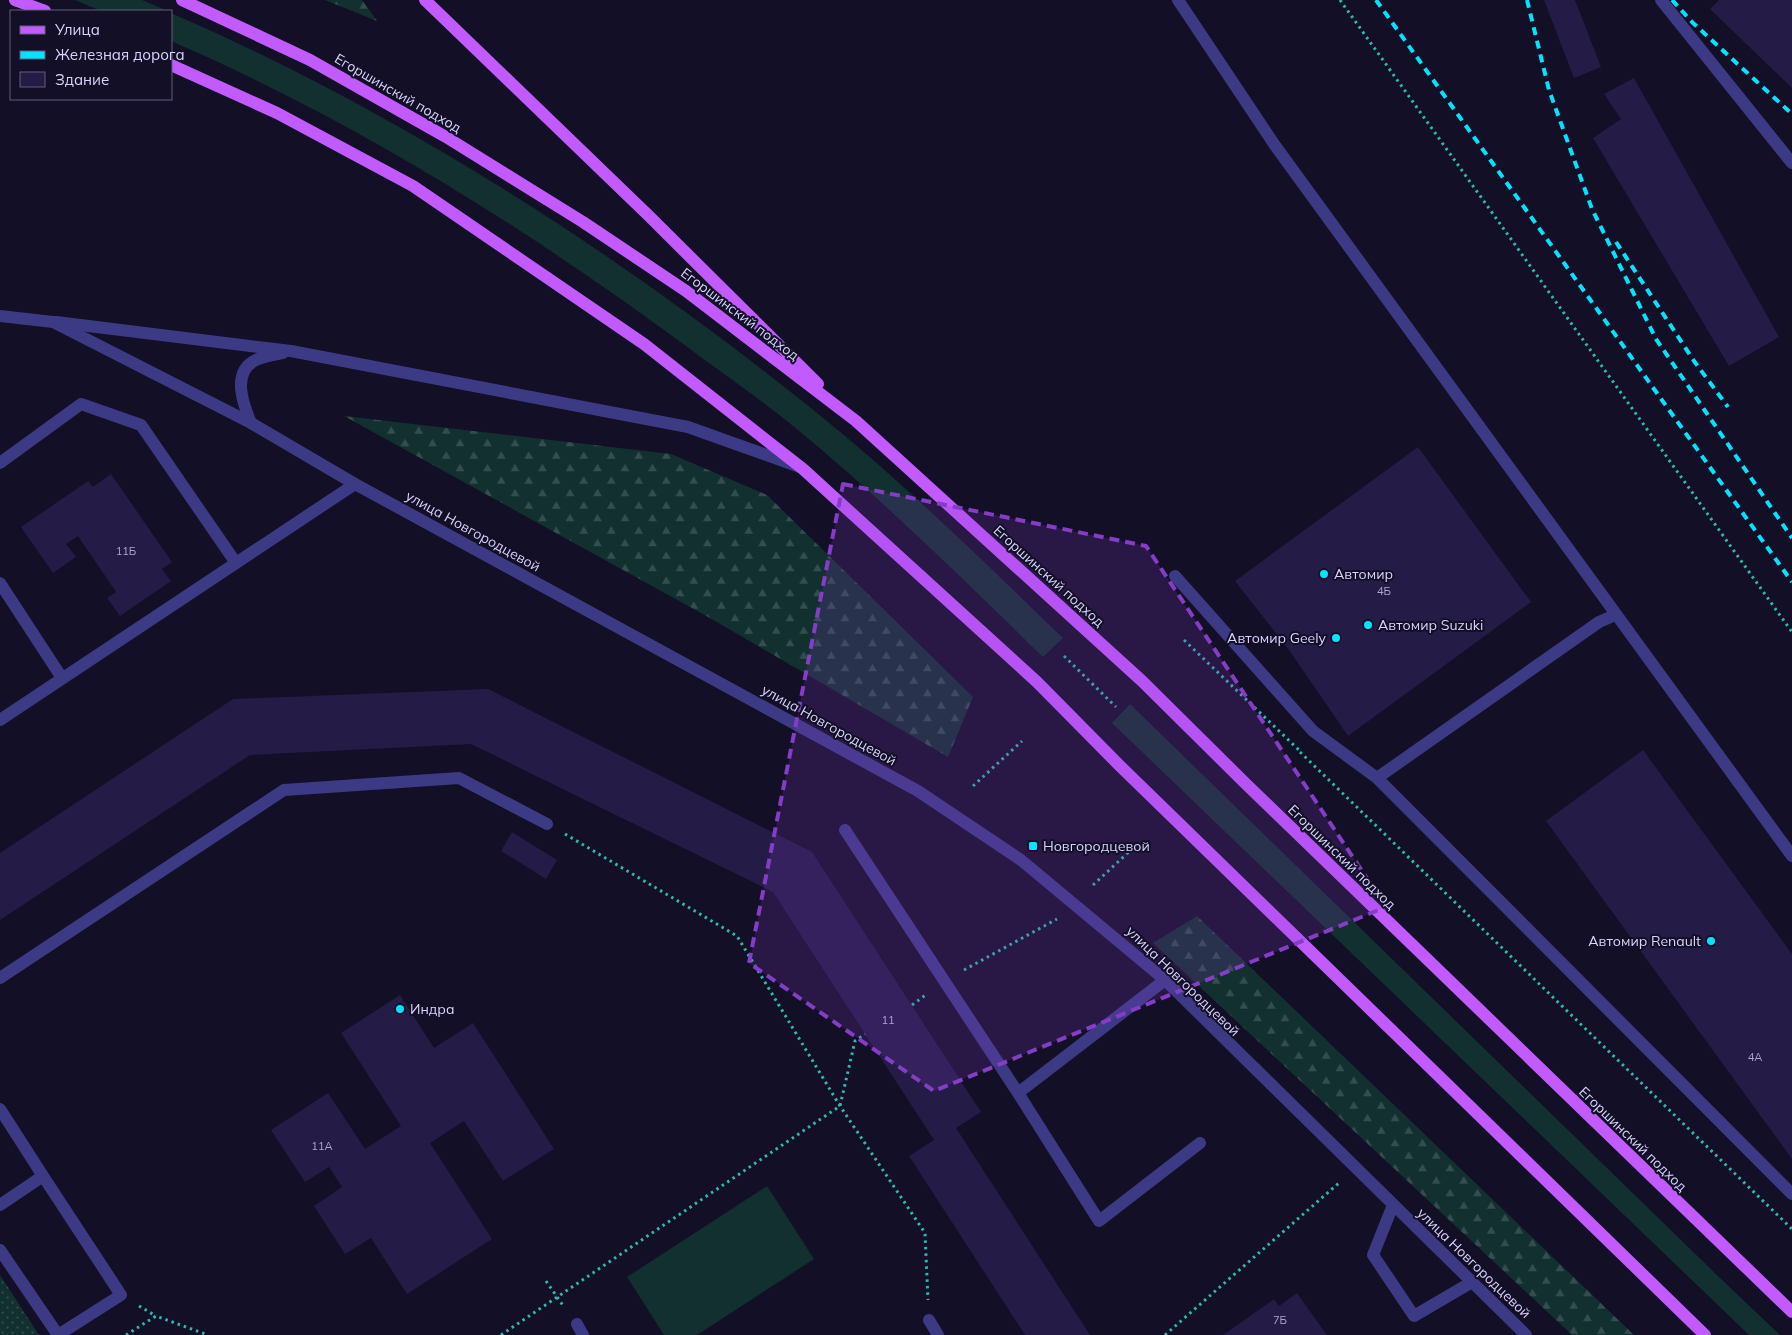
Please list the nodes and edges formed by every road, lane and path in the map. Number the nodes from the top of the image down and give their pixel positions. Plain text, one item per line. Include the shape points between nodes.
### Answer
1 (15, 0) edge
2 (182, 0) edge
3 (425, 0) edge
4 (1178, 0) edge
5 (1340, 0) edge
6 (1661, 0) edge
7 (42, 10) edge
8 (172, 65) edge
9 (1792, 163) edge
10 (0, 316) edge
11 (53, 322) junction
12 (291, 351) junction
13 (856, 421) junction
14 (251, 423) junction
15 (0, 463) edge
16 (803, 468) junction
17 (355, 484) junction
18 (236, 563) junction
19 (1175, 576) dead end
20 (0, 583) edge
21 (1615, 615) junction
22 (1792, 632) edge
23 (1184, 640) dead end
24 (1064, 656) dead end
25 (62, 678) junction
26 (1116, 707) dead end
27 (0, 720) edge
28 (1313, 731) junction
29 (1022, 741) dead end
30 (1300, 752) junction
31 (1377, 778) junction
32 (973, 786) dead end
33 (547, 824) joint
34 (845, 830) dead end
35 (1132, 849) dead end
36 (1792, 856) edge
37 (1093, 886) dead end
38 (1064, 916) dead end
39 (0, 978) edge
40 (1165, 980) junction
41 (944, 981) junction
42 (912, 1006) dead end
43 (865, 1034) dead end
44 (1018, 1093) junction
45 (840, 1106) junction
46 (0, 1109) edge
47 (1200, 1143) dead end
48 (1356, 1169) junction
49 (43, 1176) junction
50 (1792, 1194) edge
51 (0, 1205) edge
52 (1393, 1205) junction
53 (1792, 1229) edge
54 (0, 1250) edge
55 (546, 1281) dead end
56 (1472, 1282) junction
57 (558, 1297) junction
58 (1792, 1312) edge
59 (929, 1320) joint
60 (580, 1330) edge
61 (58, 1335) edge
62 (126, 1335) edge
63 (208, 1335) edge
64 (501, 1335) edge
65 (938, 1335) edge
66 (1165, 1335) edge
67 (1526, 1335) edge
68 (1705, 1335) edge

1 - 7 main road
2 - 13 main road, Егоршинский подход via 318,65 446,137 575,217 686,291
3 - 13 main road
4 - 21 street via 1274,144
5 - 22 path
6 - 9 street
8 - 16 main road via 277,112 413,186 644,344
10 - 11 street, улица Новгородцевой
11 - 12 street
11 - 14 street, улица Новгородцевой
12 - 14 street via 255,360 243,374 241,389
12 - 16 street via 688,427
13 - 58 main road, Егоршинский подход via 1142,681
14 - 17 street, улица Новгородцевой
15 - 18 street via 81,404 141,425
16 - 68 main road via 1037,682
17 - 18 street
17 - 40 street, улица Новгородцевой via 918,791 1021,860
18 - 25 street
19 - 28 street
20 - 25 street
21 - 31 street via 1599,622
21 - 36 street
23 - 30 path
24 - 26 path
25 - 27 street
28 - 30 path
28 - 31 street
29 - 32 path
30 - 53 path
31 - 50 street
33 - 39 street via 459,778 284,790
33 - 45 path via 737,936
34 - 41 street
35 - 37 path
38 - 41 path
40 - 44 street
40 - 48 street, улица Новгородцевой
41 - 42 path
41 - 44 street
43 - 45 path via 855,1041
44 - 47 street via 1099,1221
45 - 57 path
45 - 59 path via 925,1233
46 - 49 street
48 - 52 street, улица Новгородцевой
48 - 66 path
49 - 51 street
49 - 61 street via 121,1295
52 - 56 street, улица Новгородцевой
52 - 56 street via 1373,1255 1414,1316
54 - 61 street
55 - 57 path
56 - 67 street, улица Новгородцевой
57 - 60 path
57 - 64 path
59 - 65 street
62 - 63 path via 156,1316

